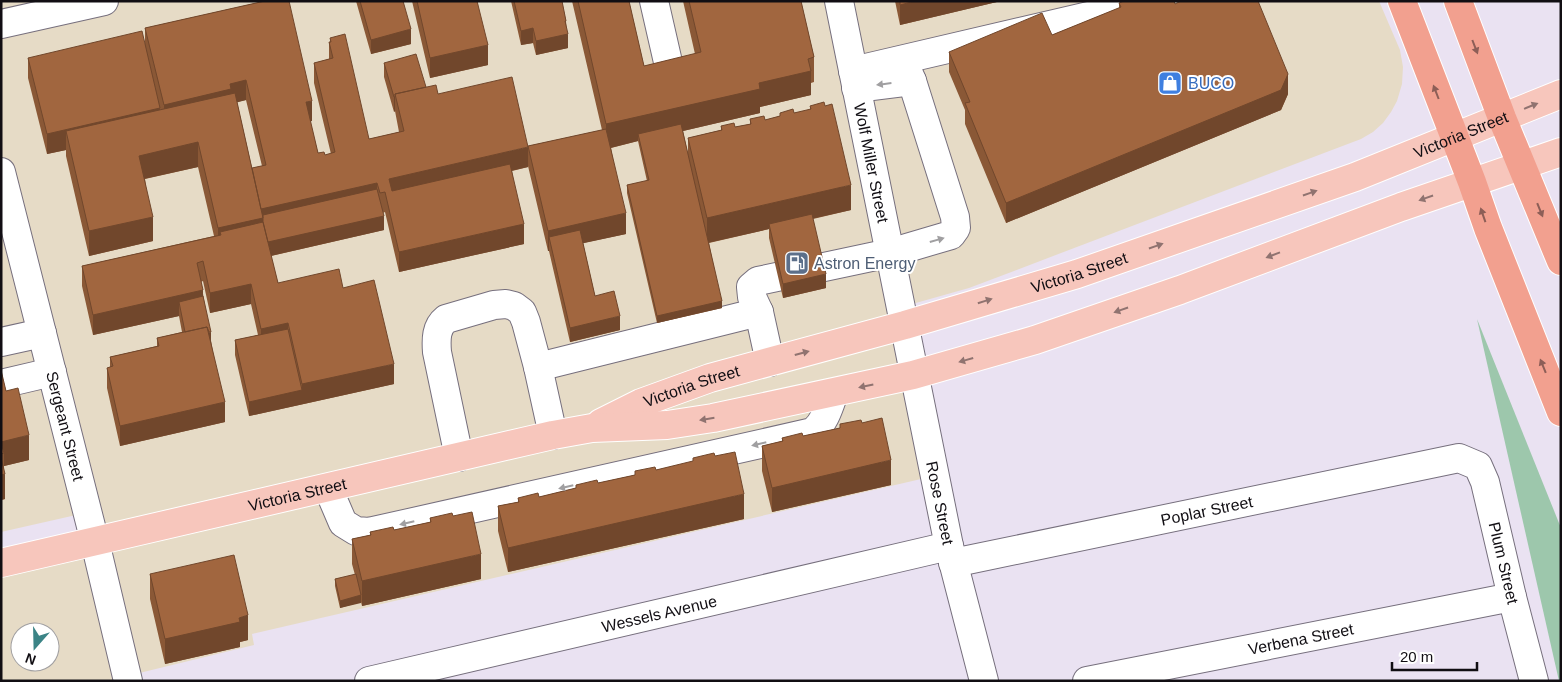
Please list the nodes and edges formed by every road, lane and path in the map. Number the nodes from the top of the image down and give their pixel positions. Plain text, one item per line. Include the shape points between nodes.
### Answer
1 (104, 1) edge
2 (654, 1) edge
3 (838, 1) edge
4 (1152, 1) edge
5 (1402, 1) edge
6 (1458, 1) edge
7 (1, 24) edge
8 (908, 70) junction
9 (670, 71) edge
10 (855, 79) junction
11 (1561, 94) edge
12 (1502, 118) junction
13 (1454, 138) junction
14 (1561, 152) edge
15 (1522, 165) junction
16 (1, 172) edge
17 (1472, 182) junction
18 (890, 253) junction
19 (1561, 261) edge
20 (759, 312) junction
21 (905, 326) junction
22 (42, 333) junction
23 (1, 342) edge
24 (770, 362) junction
25 (538, 368) junction
26 (52, 372) junction
27 (913, 376) junction
28 (1, 384) edge
29 (834, 392) junction
30 (1561, 412) edge
31 (592, 428) junction
32 (554, 436) junction
33 (459, 457) junction
34 (1459, 458) joint
35 (328, 488) junction
36 (95, 542) junction
37 (951, 555) junction
38 (1, 563) edge
39 (1512, 598) junction
40 (128, 681) edge
41 (368, 681) edge
42 (984, 681) edge
43 (1088, 681) edge
44 (1534, 681) edge

1 - 7 street
2 - 9 street
3 - 10 street, Wolf Miller Street
4 - 8 street
13 -> 5 highway
6 -> 12 highway
8 - 10 street
18 -> 8 street via 952,235 956,228
10 - 18 street, Wolf Miller Street
12 -> 11 main road, Victoria Street
12 - 13 main road, Victoria Street
12 - 15 highway
13 - 17 highway
21 -> 13 main road, Victoria Street via 1096,267 1355,177
14 - 15 main road, Victoria Street
15 - 17 main road, Victoria Street
15 -> 19 highway
16 - 22 street, Sergeant Street
17 -> 27 main road, Victoria Street via 1180,290 1034,340
30 -> 17 highway
18 - 20 street via 758,281 751,287
18 - 21 street, Wolf Miller Street
20 - 24 street
20 - 25 street
24 -> 21 main road, Victoria Street
21 - 27 street, Rose Street
22 - 23 street
22 - 26 street, Sergeant Street
24 - 31 main road, Victoria Street via 662,395
25 - 32 street
25 - 33 street via 526,322 522,312 514,306 494,305 446,318 440,324 437,352
26 - 28 street
26 - 36 street, Sergeant Street
27 -> 29 main road, Victoria Street
27 - 37 street, Rose Street
29 -> 31 main road, Victoria Street via 667,425
29 -> 35 street via 825,418 813,432 369,532 356,531 344,522
31 - 32 main road, Victoria Street
32 - 33 main road, Victoria Street
33 - 35 main road, Victoria Street
34 - 37 street, Poplar Street
34 - 39 street, Plum Street via 1478,466
35 - 36 main road, Victoria Street
36 - 38 main road, Victoria Street
36 - 40 street, Sergeant Street
37 - 41 street, Wessels Avenue
37 - 42 street, Rose Street
39 - 43 street, Verbena Street
39 - 44 street, Plum Street

